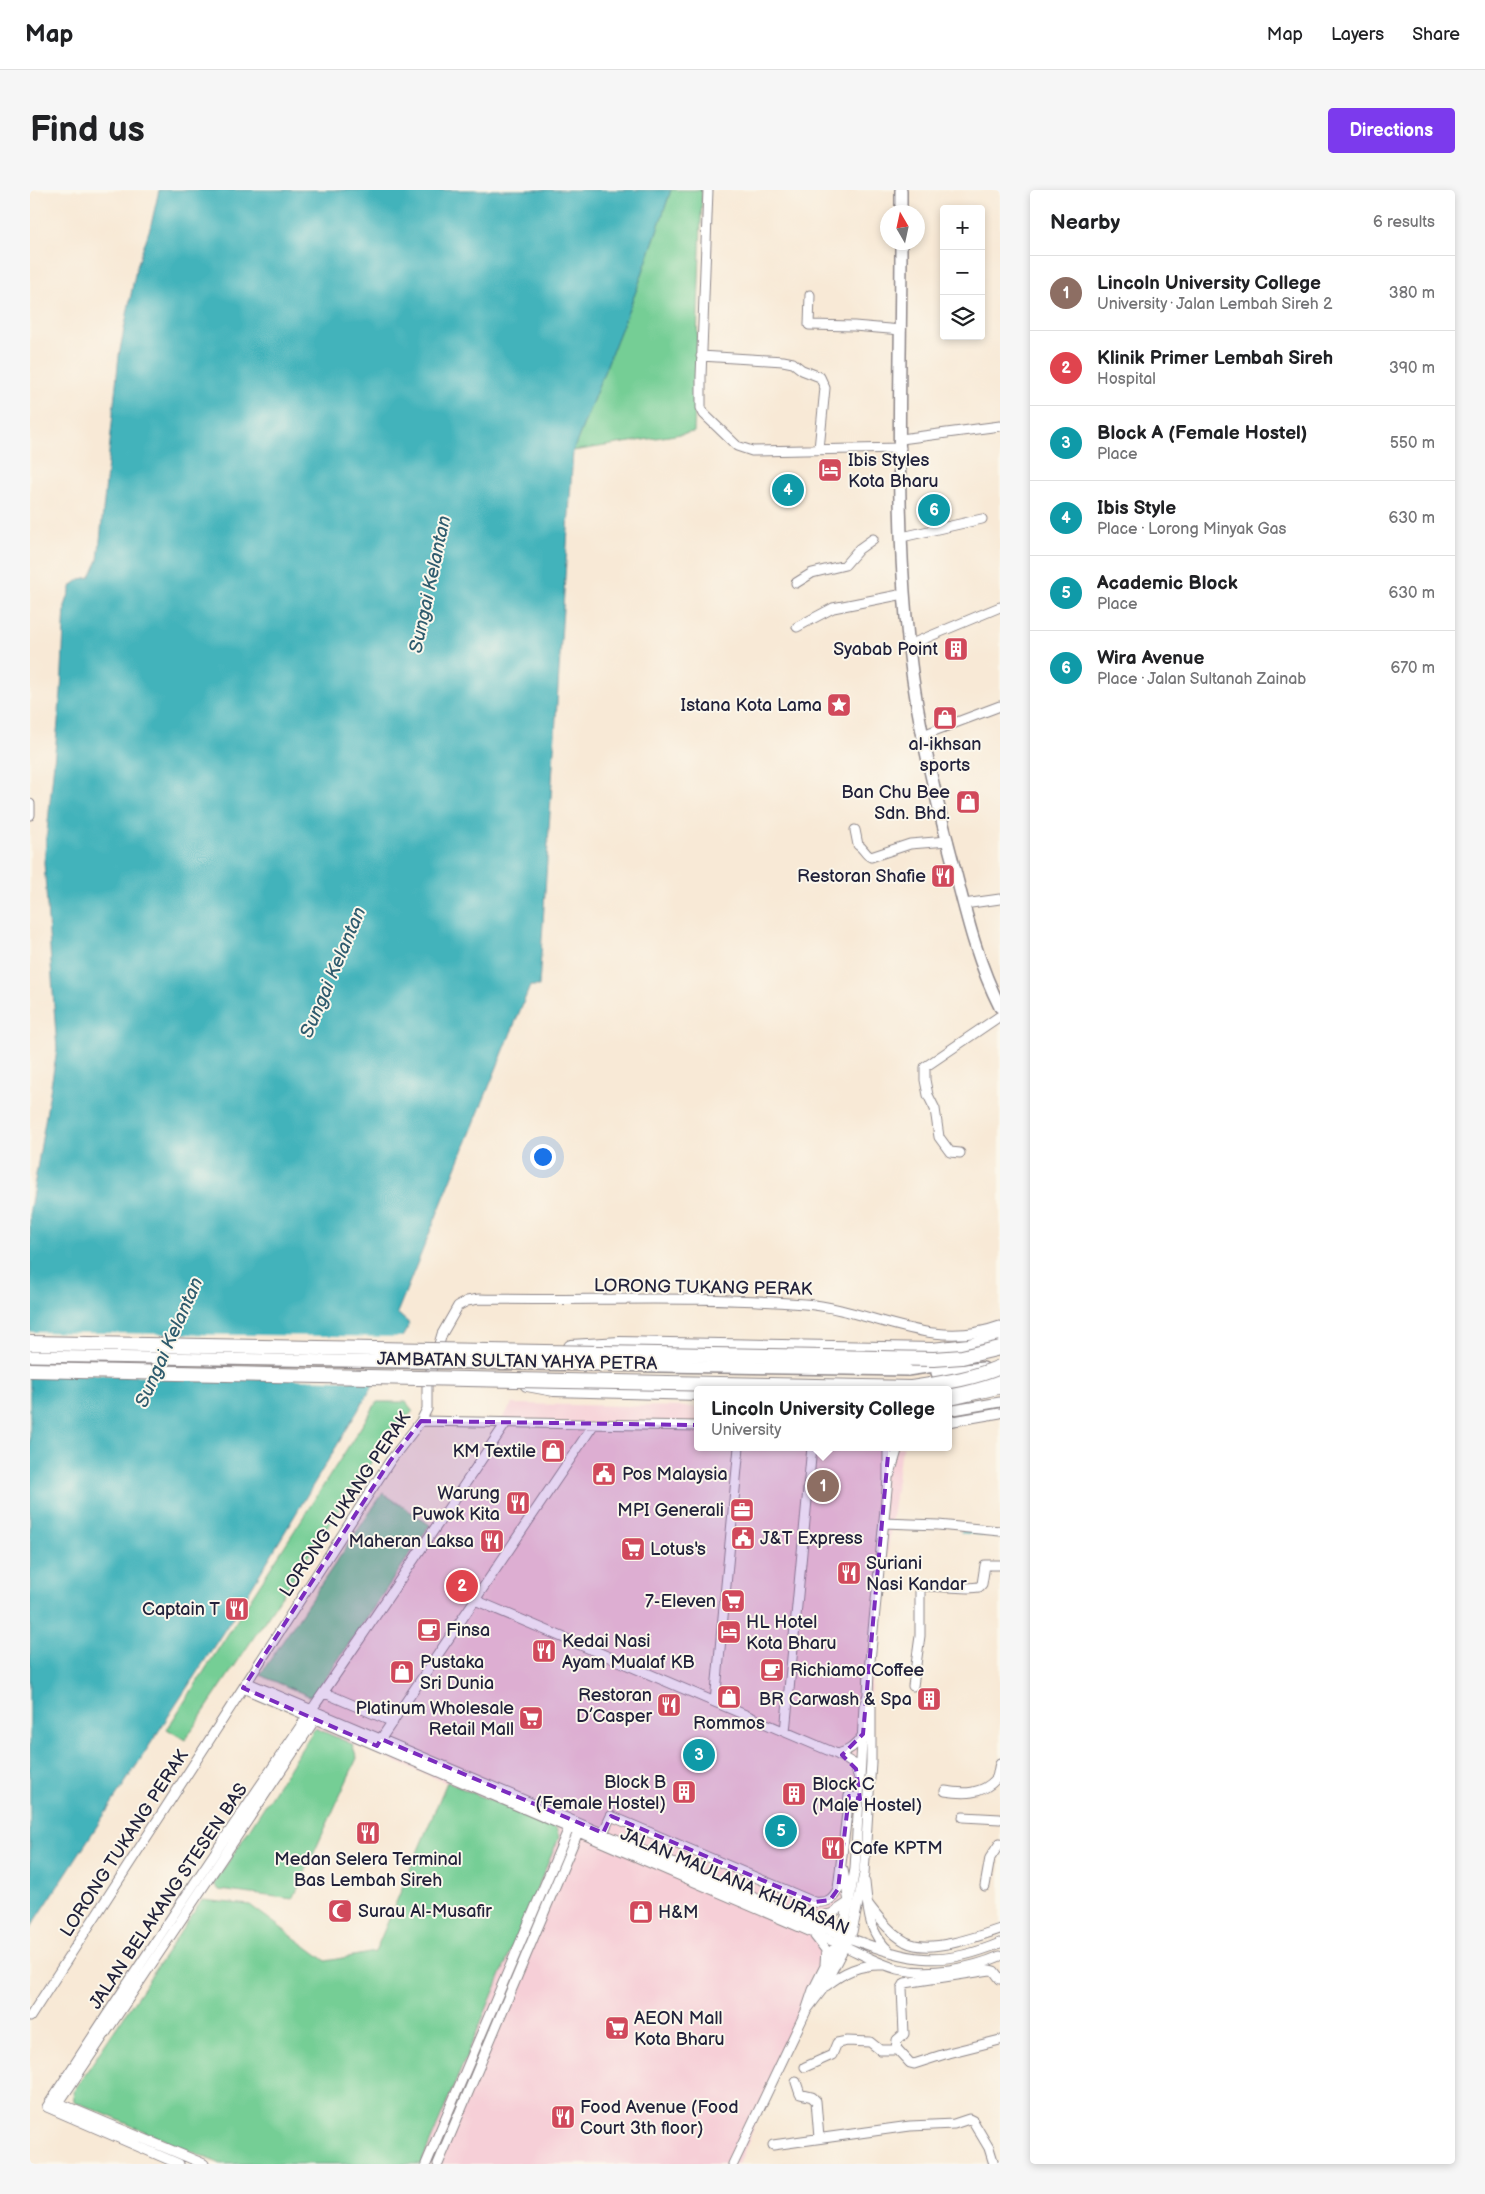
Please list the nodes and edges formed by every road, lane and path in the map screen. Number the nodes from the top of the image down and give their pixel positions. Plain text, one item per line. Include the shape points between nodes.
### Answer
1 (708, 190) edge
2 (901, 190) edge
3 (901, 205) edge
4 (901, 250) edge
5 (810, 294) dead end
6 (901, 330) junction
7 (701, 356) junction
8 (1000, 426) edge
9 (901, 443) junction
10 (819, 449) junction
11 (982, 518) dead end
12 (902, 537) junction
13 (873, 540) dead end
14 (796, 583) dead end
15 (904, 594) junction
16 (1000, 607) edge
17 (797, 627) dead end
18 (909, 645) junction
19 (1000, 706) edge
20 (923, 735) junction
21 (30, 804) edge
22 (30, 815) edge
23 (855, 830) dead end
24 (948, 841) junction
25 (1000, 899) edge
26 (964, 904) junction
27 (996, 987) edge
28 (1000, 1007) edge
29 (1000, 1016) edge
30 (960, 1153) dead end
31 (1000, 1326) edge
32 (1000, 1337) edge
33 (30, 1343) edge
34 (1000, 1348) edge
35 (508, 1351) junction
36 (1000, 1352) edge
37 (30, 1356) edge
38 (1000, 1366) edge
39 (30, 1370) edge
40 (907, 1370) junction
41 (1000, 1379) edge
42 (508, 1380) junction
43 (810, 1386) edge
44 (922, 1386) edge
45 (1000, 1389) edge
46 (952, 1392) edge
47 (694, 1393) edge
48 (952, 1400) edge
49 (1000, 1402) edge
50 (952, 1410) edge
51 (1000, 1413) edge
52 (421, 1421) junction
53 (952, 1421) edge
54 (506, 1423) junction
55 (594, 1424) junction
56 (694, 1426) edge
57 (739, 1451) edge
58 (812, 1451) edge
59 (888, 1451) edge
60 (897, 1451) edge
61 (888, 1479) junction
62 (884, 1523) junction
63 (1000, 1531) edge
64 (1000, 1564) edge
65 (475, 1600) junction
66 (245, 1685) junction
67 (913, 1686) dead end
68 (868, 1695) junction
69 (322, 1697) junction
70 (715, 1702) junction
71 (314, 1715) junction
72 (393, 1722) junction
73 (785, 1732) junction
74 (863, 1734) junction
75 (379, 1743) junction
76 (837, 1754) junction
77 (1000, 1764) edge
78 (861, 1782) junction
79 (945, 1791) dead end
80 (860, 1799) junction
81 (963, 1816) dead end
82 (1000, 1819) edge
83 (569, 1828) junction
84 (578, 1832) junction
85 (603, 1834) junction
86 (1000, 1843) edge
87 (841, 1862) junction
88 (864, 1874) junction
89 (985, 1886) dead end
90 (849, 1902) junction
91 (868, 1904) junction
92 (172, 1916) junction
93 (181, 1920) junction
94 (806, 1920) junction
95 (1000, 1929) edge
96 (811, 1931) junction
97 (843, 1940) junction
98 (1000, 1943) edge
99 (893, 1954) junction
100 (1000, 1956) edge
101 (885, 1965) junction
102 (824, 1969) junction
103 (1000, 1978) edge
104 (822, 1990) junction
105 (806, 2011) junction
106 (30, 2017) edge
107 (1000, 2040) edge
108 (896, 2050) junction
109 (805, 2067) dead end
110 (796, 2082) dead end
111 (55, 2105) junction
112 (819, 2138) junction
113 (773, 2145) dead end
114 (179, 2164) edge
115 (204, 2164) edge
116 (426, 2164) edge
117 (438, 2164) edge
118 (733, 2164) edge
119 (994, 2164) edge

1 - 7 street
2 - 3 main road
4 - 6 main road
5 - 6 street via 809,325
6 - 9 main road
7 - 10 street via 701,408 737,446 752,451
7 - 10 street via 783,361 820,377 825,388
8 - 9 street
9 - 10 street
9 - 12 main road
11 - 12 street
12 - 15 main road
13 - 14 street via 845,565 812,573
15 - 17 street via 833,608
15 - 18 main road
16 - 18 street
18 - 20 main road
19 - 20 street
20 - 24 main road
21 - 22 street
23 - 24 street via 858,845 872,857 910,844
24 - 26 main road
25 - 26 street
26 - 27 main road via 974,943
27 - 28 main road
29 - 30 street via 925,1067 928,1095 935,1109 939,1137 950,1152
31 - 52 street, LORONG TUKANG PERAK via 958,1335 937,1335 804,1304 480,1299 458,1306 442,1334 427,1384 427,1409
32 - 35 highway, bridge via 969,1346 932,1350 620,1344
33 - 35 highway, JAMBATAN SULTAN YAHYA PETRA, bridge
34 - 35 highway, JAMBATAN SULTAN YAHYA PETRA, bridge via 962,1357 934,1359
36 - 40 main road via 964,1362
37 - 40 main road, JAMBATAN SULTAN YAHYA PETRA, bridge
38 - 40 main road via 939,1373
38 - 44 highway, JAMBATAN SULTAN YAHYA PETRA, bridge via 984,1374
39 - 42 highway, JAMBATAN SULTAN YAHYA PETRA, bridge
41 - 46 highway
42 - 43 highway, JAMBATAN SULTAN YAHYA PETRA, bridge
42 - 47 highway, bridge via 554,1389
45 - 48 street
49 - 50 street
51 - 53 street
52 - 54 street
52 - 66 street, LORONG TUKANG PERAK via 390,1461
54 - 55 street
54 - 69 street
55 - 56 street
55 - 65 street
57 - 70 street
58 - 73 street
59 - 61 street
60 - 61 street
61 - 62 street
62 - 63 street
62 - 68 street
64 - 67 street via 986,1564 979,1587 925,1586 920,1589 920,1636
65 - 70 street
65 - 72 street
66 - 71 street, JALAN MAULANA KHURASAN
66 - 106 street, LORONG TUKANG PERAK
68 - 74 street via 864,1706
68 - 88 street via 871,1716
69 - 71 street
69 - 72 street
70 - 73 street
71 - 75 street, JALAN MAULANA KHURASAN
71 - 92 street, JALAN BELAKANG STESEN BAS
71 - 93 street, JALAN BELAKANG STESEN BAS
72 - 75 street
73 - 76 street
74 - 76 street via 856,1746
74 - 78 street
75 - 83 street, JALAN MAULANA KHURASAN
75 - 85 street, JALAN MAULANA KHURASAN
76 - 78 street via 854,1764
77 - 79 street via 996,1778 979,1791 961,1794
78 - 80 street
80 - 87 street via 849,1796
80 - 90 street via 855,1870
81 - 82 street
83 - 84 street, JALAN MAULANA KHURASAN
83 - 116 street
84 - 96 street, JALAN MAULANA KHURASAN
84 - 117 street
85 - 87 street via 611,1816 814,1902 835,1896
85 - 94 street, JALAN MAULANA KHURASAN
86 - 89 street via 990,1858
87 - 90 street
88 - 91 street
88 - 97 street
90 - 94 street via 831,1914
90 - 97 street
91 - 95 street via 891,1930 908,1943 923,1946 980,1936
91 - 99 street via 872,1929
92 - 93 street
92 - 111 street, JALAN BELAKANG STESEN BAS
93 - 111 street, JALAN BELAKANG STESEN BAS
94 - 97 street, JALAN MAULANA KHURASAN
96 - 97 street, JALAN MAULANA KHURASAN
96 - 102 street via 826,1950
97 - 99 street, JALAN MAULANA KHURASAN
97 - 101 street, JALAN MAULANA KHURASAN
97 - 102 street
97 - 104 street
98 - 99 street, JALAN MAULANA KHURASAN via 938,1959
100 - 101 street, JALAN MAULANA KHURASAN via 976,1964 937,1970
101 - 104 street via 850,1970
102 - 105 street via 812,1990
103 - 108 street via 990,1970 905,1983 902,1988 904,2034 897,2040
104 - 105 street
105 - 118 street
107 - 108 street via 920,2063 910,2063 901,2051
108 - 109 street via 880,2050 868,2042 842,2041 836,2045 832,2055
110 - 112 street via 800,2094 816,2101
111 - 114 street
111 - 115 street
112 - 113 street
112 - 119 street via 910,2126 954,2124 970,2119 989,2148

